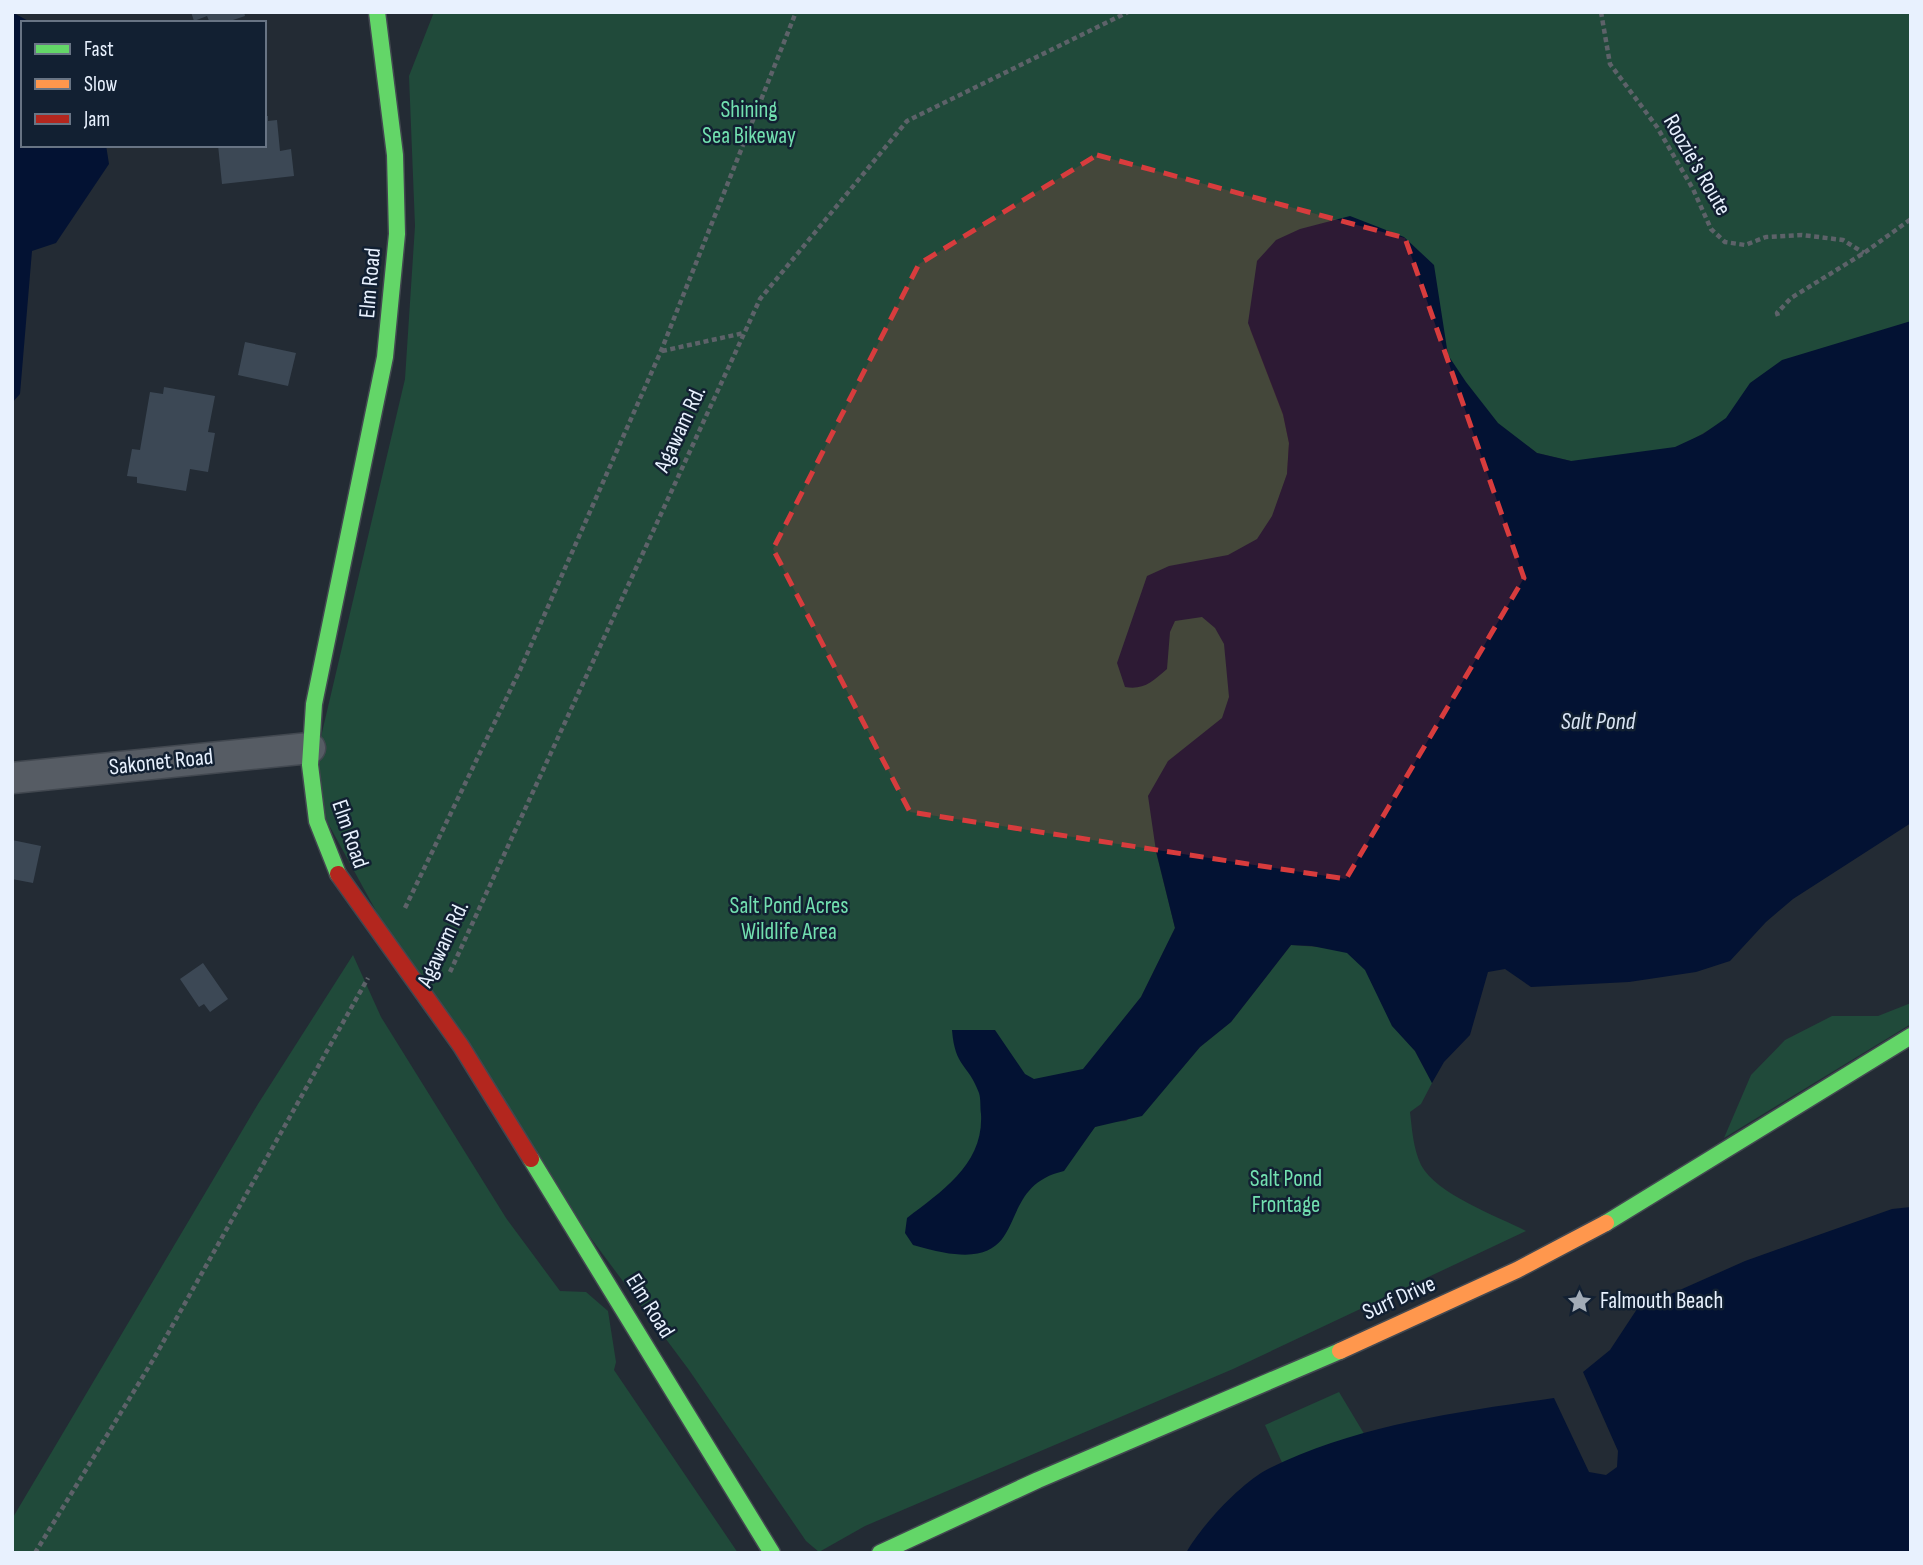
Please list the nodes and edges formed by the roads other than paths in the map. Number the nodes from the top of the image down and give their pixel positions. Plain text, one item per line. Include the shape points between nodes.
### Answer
1 (377, 12) edge
2 (310, 748) junction
3 (12, 778) edge
4 (1911, 1036) edge
5 (772, 1553) edge
6 (880, 1553) edge

1 - 2 street, Elm Road via 395,155 397,234 391,309 371,428 319,670
2 - 3 street, Sakonet Road
2 - 5 street, Elm Road via 317,821 355,903 461,1046
4 - 6 street, Surf Drive via 1640,1205 1515,1271 1119,1443

